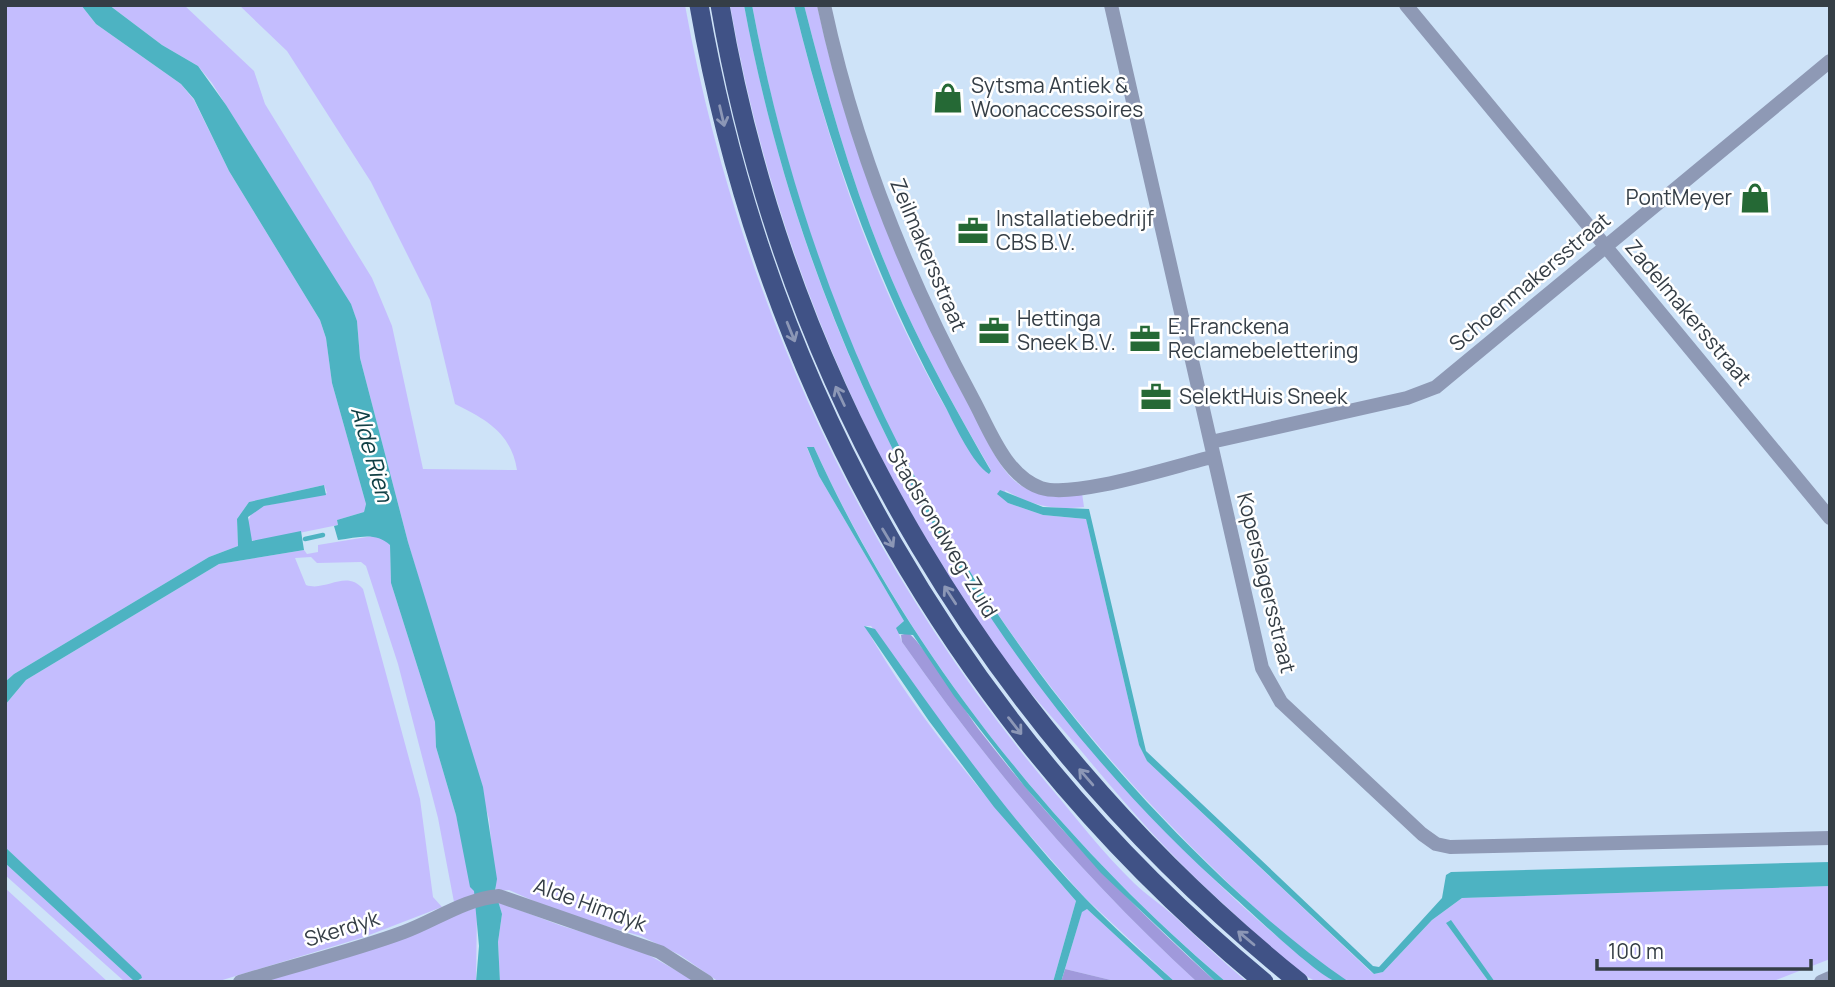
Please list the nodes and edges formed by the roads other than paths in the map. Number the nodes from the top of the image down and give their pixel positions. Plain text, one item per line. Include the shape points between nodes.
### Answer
1 (699, 5) edge
2 (720, 5) edge
3 (824, 5) edge
4 (1111, 5) edge
5 (1406, 5) edge
6 (1830, 61) edge
7 (1605, 246) junction
8 (1211, 442) junction
9 (1212, 457) junction
10 (1830, 518) edge
11 (1830, 838) edge
12 (453, 910) joint
13 (1830, 978) edge
14 (240, 982) edge
15 (707, 982) edge
16 (1264, 982) edge
17 (1299, 982) edge
18 (1821, 982) edge

1 -> 16 highway via 754,236 811,384 884,532 979,680 1041,760 1173,900
17 -> 2 highway, Stadsrondweg-Zuid via 1186,883 1119,816 999,668 904,521 868,457 798,300 754,158
3 - 9 street, Zeilmakersstraat via 858,133 900,250 934,328 1013,469 1041,488 1074,489
4 - 8 street, Koperslagersstraat
5 - 7 street, Zadelmakersstraat
6 - 7 street, Schoenmakersstraat
7 - 8 street, Schoenmakersstraat via 1426,393
7 - 10 street, Zadelmakersstraat
8 - 9 street, Koperslagersstraat
9 - 11 street, Koperslagersstraat via 1268,684 1281,702 1436,844 1469,849
12 - 14 street, Skerdyk via 368,945
12 - 15 street, Alde Himdyk via 486,898 513,899 660,952
13 - 18 street

